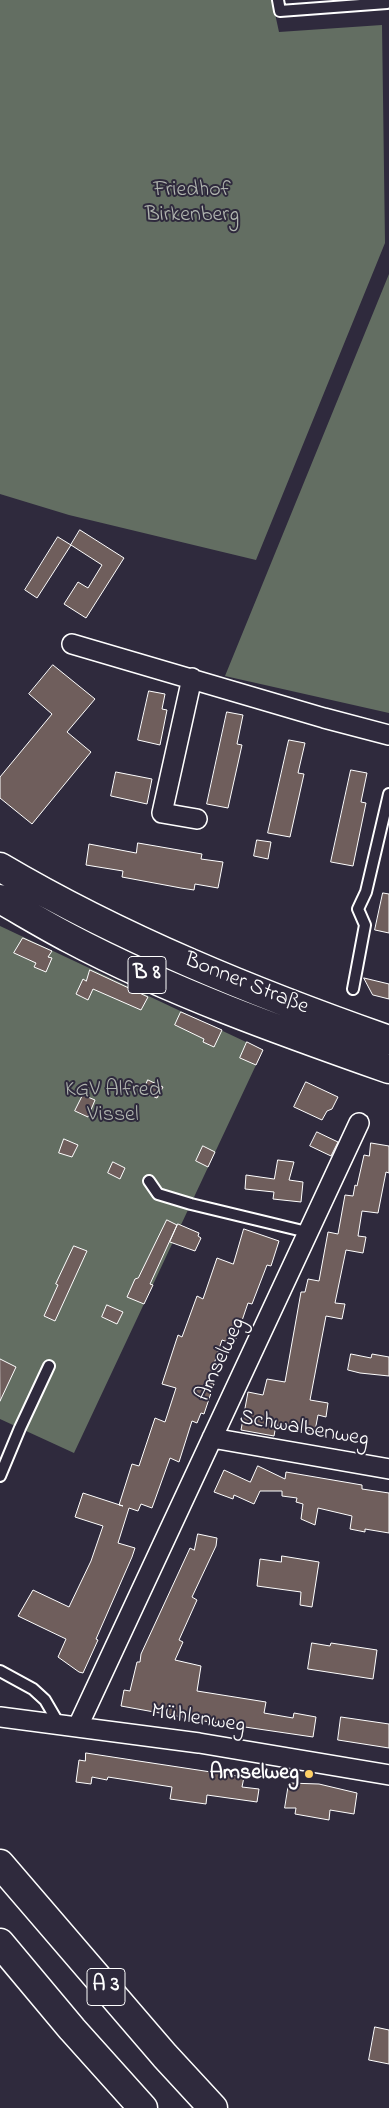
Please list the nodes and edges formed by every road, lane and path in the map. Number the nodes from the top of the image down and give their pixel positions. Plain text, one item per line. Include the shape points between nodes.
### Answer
1 (278, 0) edge
2 (387, 3) dead end
3 (72, 644) dead end
4 (192, 678) junction
5 (389, 735) edge
6 (389, 794) edge
7 (197, 819) dead end
8 (0, 867) edge
9 (0, 898) edge
10 (352, 989) dead end
11 (389, 1040) edge
12 (389, 1069) edge
13 (359, 1123) dead end
14 (149, 1181) dead end
15 (307, 1232) junction
16 (49, 1366) dead end
17 (212, 1438) junction
18 (389, 1468) edge
19 (0, 1476) edge
20 (0, 1671) edge
21 (0, 1717) edge
22 (58, 1724) junction
23 (78, 1726) junction
24 (389, 1775) edge
25 (0, 1864) edge
26 (0, 1943) edge
27 (143, 2108) edge
28 (214, 2108) edge

1 - 2 lane via 280,11
3 - 4 street
4 - 5 street
4 - 7 street via 162,813
6 - 10 lane via 366,892 358,909 365,925
8 - 11 highway, Bonner Straße / B 8 via 97,920 156,947
9 - 12 highway, Bonner Straße / B 8 via 69,938 139,972 275,1028
13 - 15 street, Amselweg
14 - 15 lane via 158,1194
15 - 17 street, Amselweg
16 - 19 lane
17 - 18 street, Schwalbenweg
17 - 23 street, Amselweg
20 - 22 lane via 45,1700
21 - 22 street, Mühlenweg
22 - 23 street, Mühlenweg
23 - 24 street, Mühlenweg
25 - 28 highway, A 3 via 165,2056
26 - 27 highway, A 3

